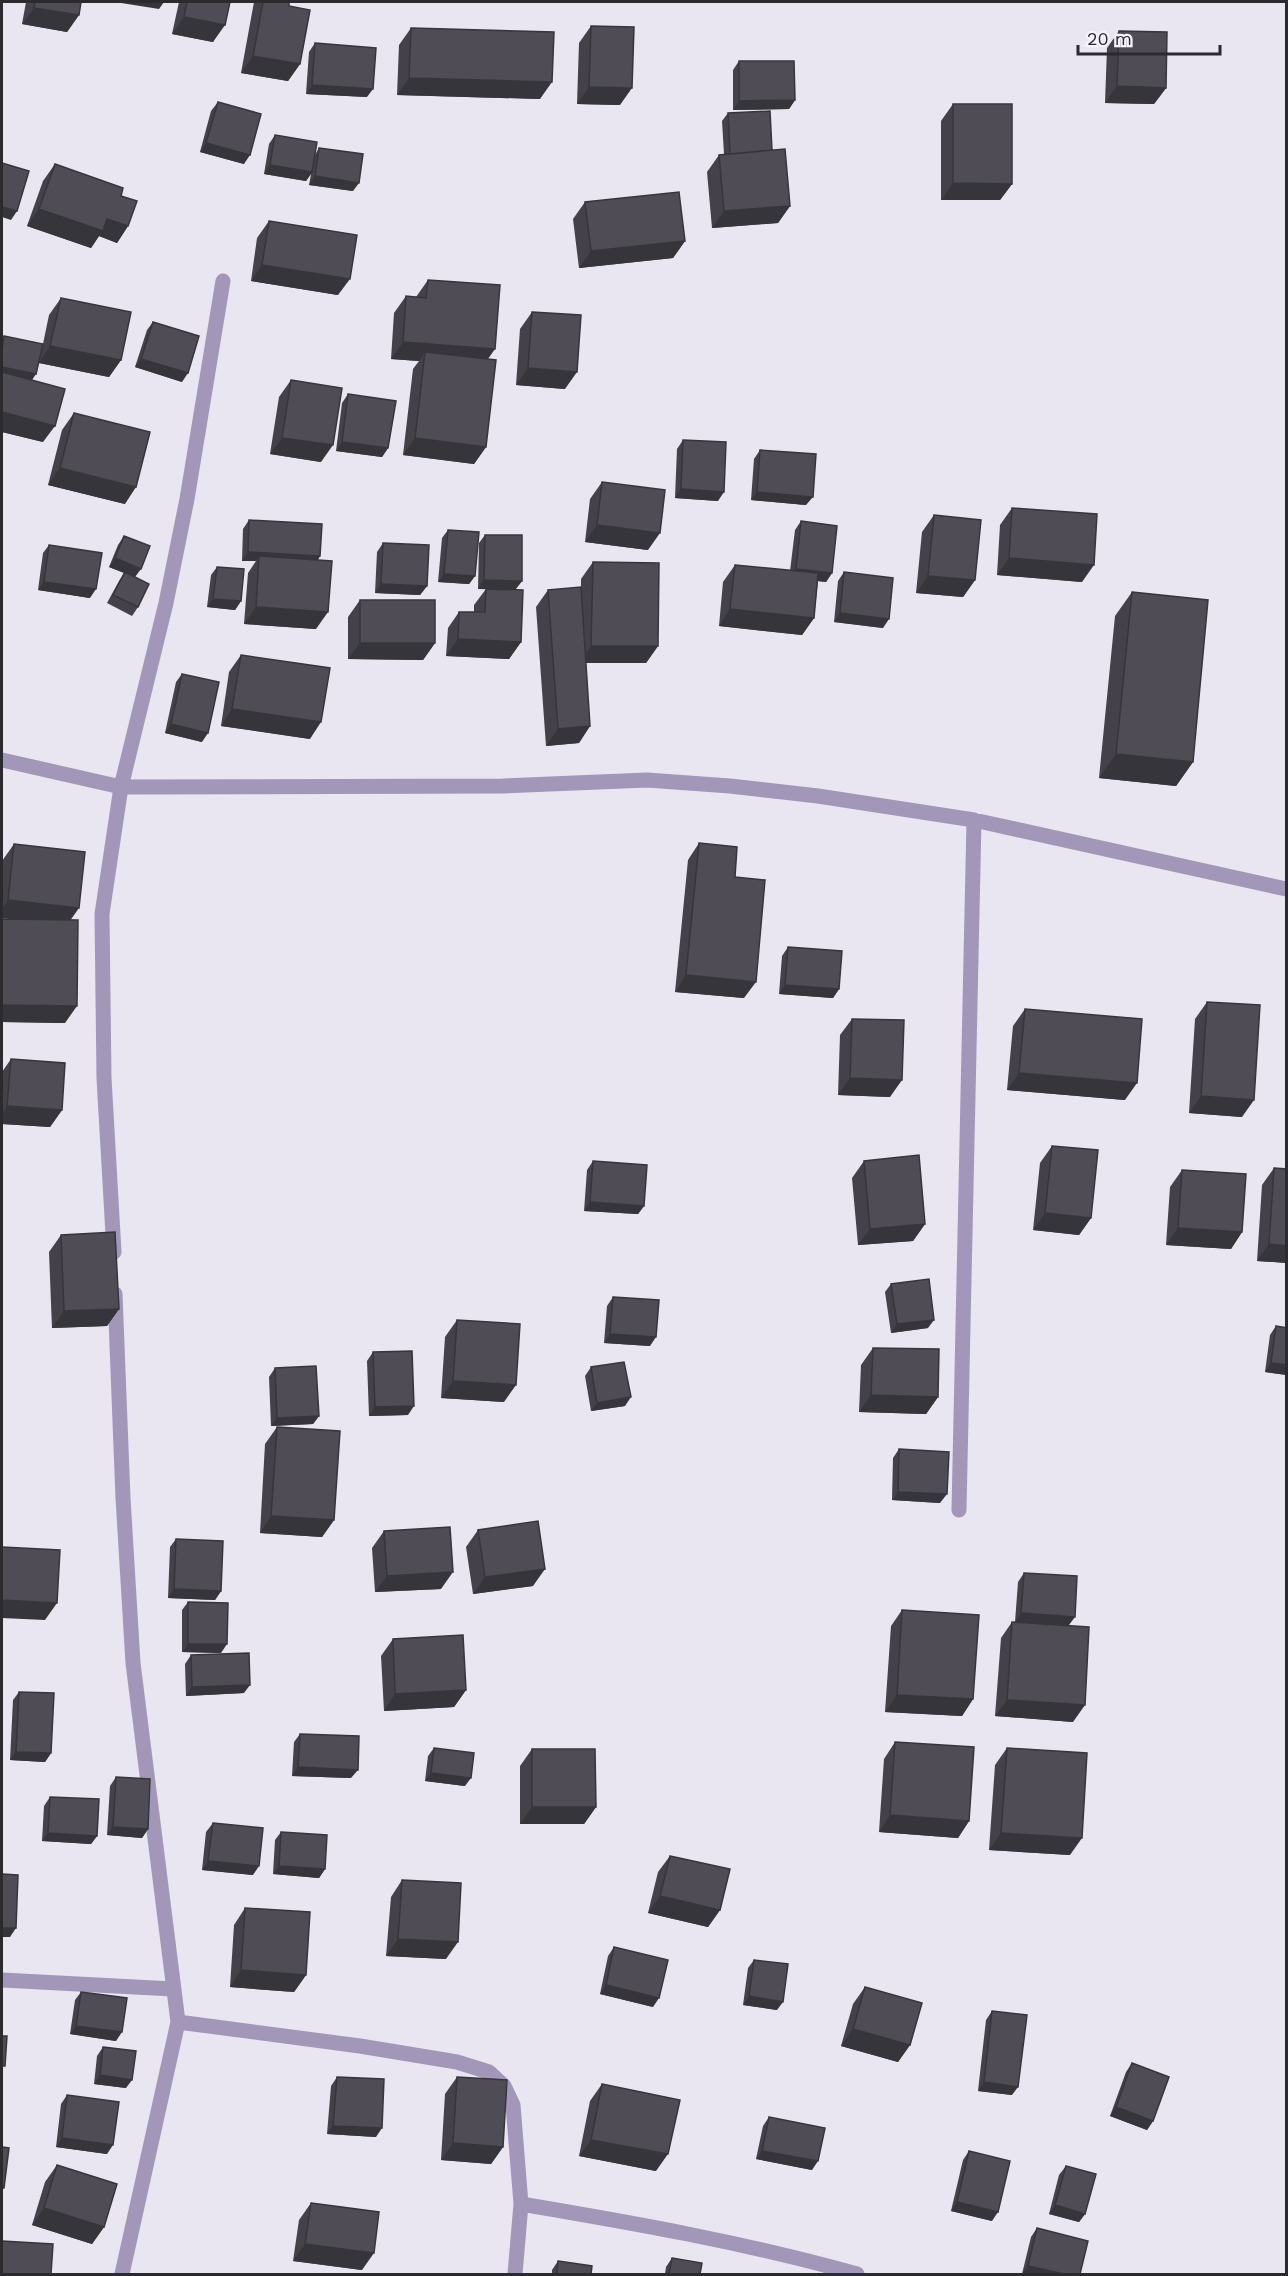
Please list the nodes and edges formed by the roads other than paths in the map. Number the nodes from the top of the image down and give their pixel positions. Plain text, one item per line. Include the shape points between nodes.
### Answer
1 (223, 281) dead end
2 (2, 760) edge
3 (121, 787) junction
4 (974, 820) junction
5 (1287, 889) edge
6 (959, 1510) dead end
7 (2, 1980) edge
8 (173, 1989) junction
9 (178, 2022) junction
10 (521, 2204) junction
11 (122, 2274) edge
12 (515, 2274) edge
13 (857, 2274) edge

1 - 3 street via 187,499
2 - 3 street
3 - 4 street via 504,786 647,780 785,792
3 - 8 street via 102,914 104,1078 133,1663
4 - 5 street
4 - 6 street
7 - 8 street
8 - 9 street
9 - 10 street via 360,2046 457,2062 489,2072 504,2086 513,2105
9 - 11 street
10 - 12 street
10 - 13 street via 667,2228

